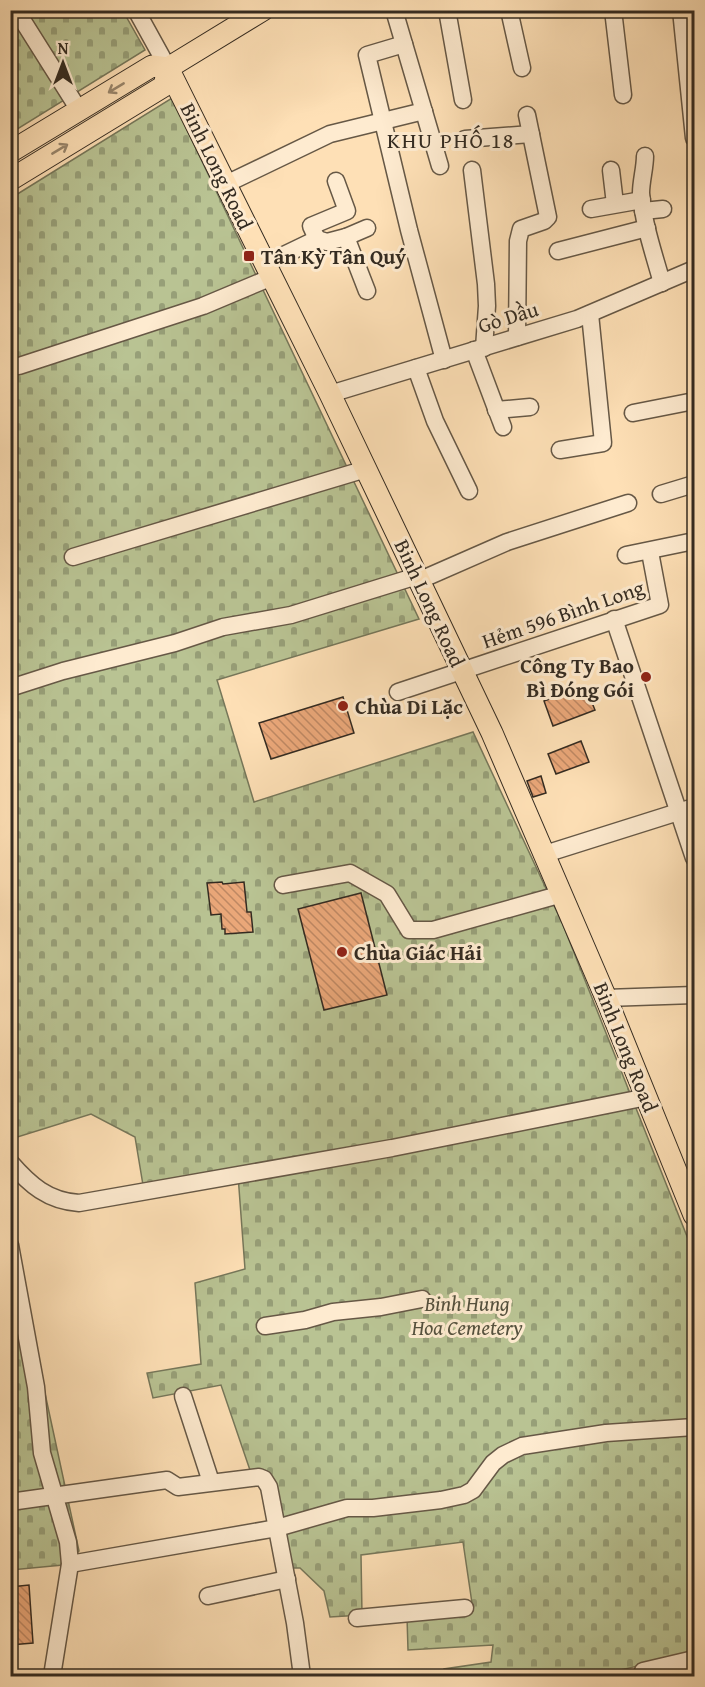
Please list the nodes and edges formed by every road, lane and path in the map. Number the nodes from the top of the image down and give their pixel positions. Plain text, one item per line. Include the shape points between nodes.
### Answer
1 (16, 10) edge
2 (136, 10) edge
3 (263, 10) edge
4 (394, 10) edge
5 (447, 10) edge
6 (509, 10) edge
7 (614, 10) edge
8 (681, 10) edge
9 (404, 44) junction
10 (168, 69) junction
11 (522, 69) dead end
12 (623, 95) dead end
13 (463, 100) dead end
14 (79, 110) junction
15 (424, 111) junction
16 (527, 115) dead end
17 (383, 121) junction
18 (531, 134) junction
19 (694, 138) edge
20 (465, 139) dead end
21 (10, 152) edge
22 (645, 156) dead end
23 (440, 166) dead end
24 (472, 170) dead end
25 (611, 170) dead end
26 (10, 180) edge
27 (336, 181) dead end
28 (226, 184) junction
29 (615, 204) junction
30 (643, 205) junction
31 (591, 209) dead end
32 (663, 209) dead end
33 (367, 228) dead end
34 (647, 228) junction
35 (346, 237) junction
36 (317, 239) junction
37 (558, 251) dead end
38 (694, 269) edge
39 (268, 270) junction
40 (662, 283) junction
41 (366, 291) dead end
42 (590, 314) junction
43 (517, 337) junction
44 (479, 349) junction
45 (444, 360) junction
46 (19, 366) dead end
47 (416, 368) junction
48 (330, 394) junction
49 (694, 401) edge
50 (530, 407) dead end
51 (496, 410) junction
52 (633, 413) dead end
53 (503, 427) dead end
54 (560, 450) dead end
55 (366, 469) junction
56 (694, 484) edge
57 (469, 491) dead end
58 (661, 494) dead end
59 (628, 503) dead end
60 (694, 542) edge
61 (650, 552) junction
62 (626, 555) dead end
63 (73, 557) dead end
64 (417, 578) junction
65 (615, 619) junction
66 (462, 672) junction
67 (10, 688) edge
68 (398, 692) dead end
69 (687, 810) edge
70 (545, 854) junction
71 (694, 858) edge
72 (283, 885) dead end
73 (562, 894) junction
74 (694, 996) edge
75 (606, 998) junction
76 (647, 1097) junction
77 (10, 1162) edge
78 (694, 1215) edge
79 (10, 1245) edge
80 (422, 1299) dead end
81 (265, 1326) dead end
82 (183, 1396) dead end
83 (694, 1427) edge
84 (211, 1482) junction
85 (54, 1494) junction
86 (10, 1502) edge
87 (277, 1528) junction
88 (70, 1563) junction
89 (287, 1579) junction
90 (208, 1596) dead end
91 (465, 1608) dead end
92 (357, 1618) dead end
93 (694, 1659) edge
94 (643, 1671) dead end
95 (52, 1677) edge
96 (302, 1677) edge

1 - 14 street
2 - 10 street
3 - 10 main road
4 - 9 street
5 - 13 street
6 - 11 street
7 - 12 street
8 - 19 street
9 - 15 street
9 - 17 street via 367,55
10 -> 14 main road via 152,66
26 -> 10 main road via 164,86
10 - 28 main road, Binh Long Road
14 - 21 main road
15 - 17 street
15 - 23 street
16 - 18 street
17 - 28 street via 330,134
17 - 45 street
18 - 20 street
18 - 43 street via 548,217 521,229
22 - 30 street
24 - 44 street via 487,306
25 - 29 street
27 - 36 street via 347,211 311,226
28 - 39 main road, Binh Long Road
29 - 30 street
29 - 31 street
30 - 32 street
30 - 34 street
33 - 35 street
34 - 37 street
34 - 40 street
35 - 36 street via 327,242
35 - 41 street
36 - 39 street
38 - 40 street, Gò Dầu
39 - 46 street via 203,306
39 - 48 main road, Binh Long Road
40 - 42 street, Gò Dầu
42 - 43 street, Gò Dầu
42 - 54 street via 603,442
43 - 44 street, Gò Dầu
44 - 45 street, Gò Dầu
44 - 51 street
45 - 47 street, Gò Dầu
47 - 48 street, Gò Dầu
47 - 57 street via 435,421
48 - 55 main road, Binh Long Road
49 - 52 street
50 - 51 street
51 - 53 street
55 - 63 street
55 - 64 main road, Binh Long Road
56 - 58 street
59 - 64 street via 507,542
60 - 61 street
61 - 62 street
61 - 65 street, Hẻm 596 Bình Long via 660,605
64 - 66 main road, Binh Long Road
64 - 67 street via 291,615 223,627
65 - 66 street, Hẻm 596 Bình Long
65 - 69 street
66 - 68 street, Hẻm 596 Bình Long
66 - 70 main road, Binh Long Road
69 - 70 street
69 - 71 street
70 - 73 main road, Binh Long Road
72 - 73 street via 350,873 387,894 409,930 434,930
73 - 75 main road, Binh Long Road
74 - 75 street
75 - 76 main road, Binh Long Road
76 - 77 street via 392,1148 79,1203 54,1199 38,1191
76 - 78 main road, Binh Long Road
79 - 85 street via 36,1388 42,1453
80 - 81 street
82 - 84 street
83 - 87 street via 606,1432 522,1446 493,1463 480,1484 464,1495 347,1508
84 - 85 street via 178,1487 167,1480
84 - 87 street via 264,1479
85 - 86 street
85 - 88 street
87 - 88 street
87 - 89 street
88 - 95 street
89 - 90 street
89 - 96 street
91 - 92 street
93 - 94 street

